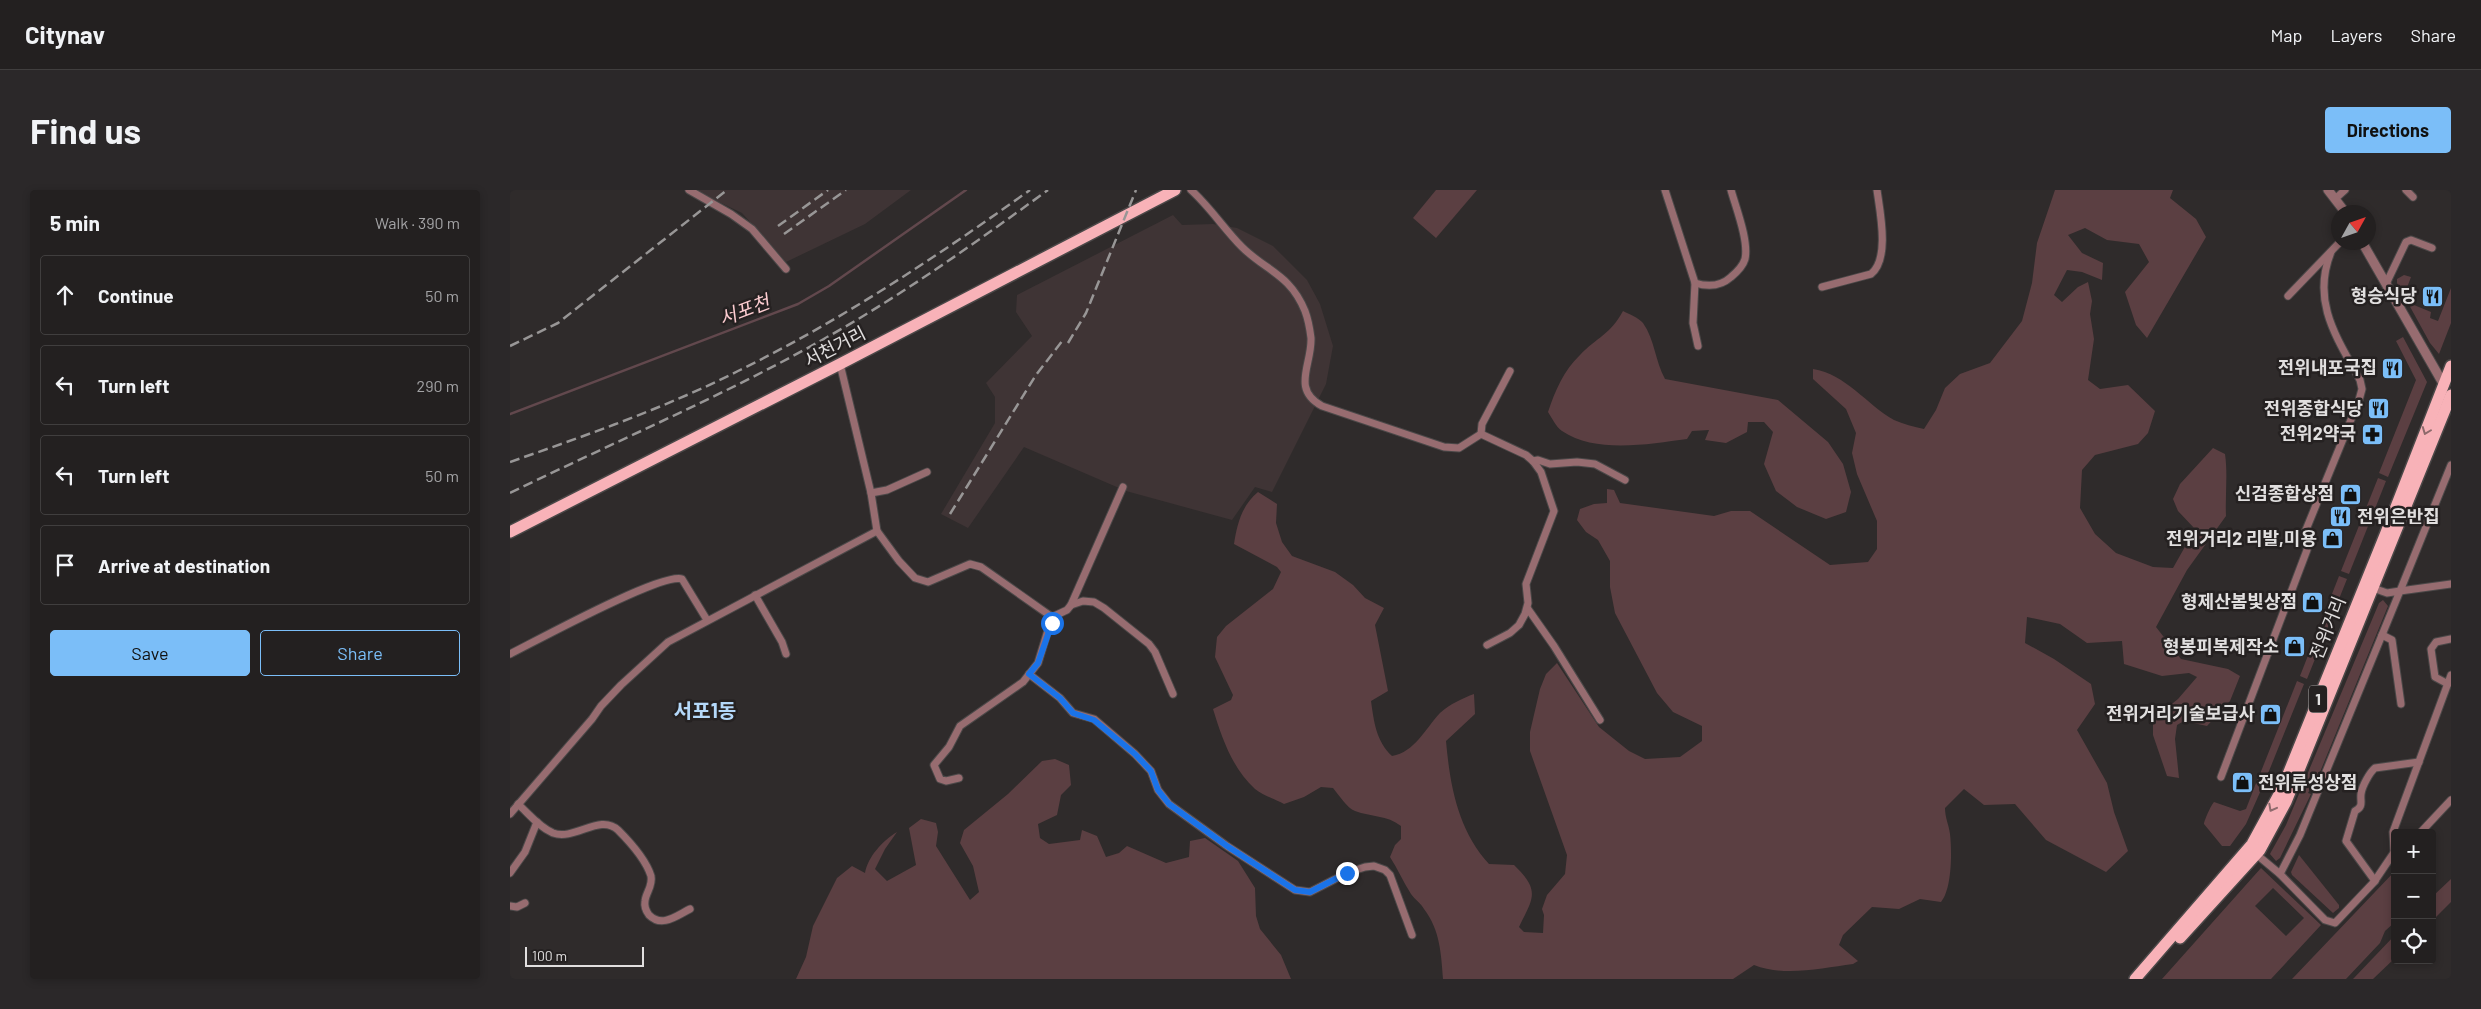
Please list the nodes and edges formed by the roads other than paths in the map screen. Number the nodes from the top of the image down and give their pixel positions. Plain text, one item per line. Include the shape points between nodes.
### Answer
1 (689, 190) edge
2 (1175, 190) edge
3 (1191, 190) edge
4 (1665, 190) edge
5 (1731, 190) edge
6 (1877, 190) edge
7 (2328, 190) edge
8 (2345, 190) edge
9 (2406, 190) edge
10 (2413, 196) dead end
11 (2336, 199) junction
12 (2340, 205) edge
13 (2432, 248) dead end
14 (2367, 250) edge
15 (2331, 252) joint
16 (786, 269) dead end
17 (1695, 283) junction
18 (2386, 284) junction
19 (1822, 287) dead end
20 (2288, 296) dead end
21 (1698, 346) dead end
22 (840, 364) junction
23 (2451, 366) edge
24 (1510, 371) dead end
25 (2444, 385) junction
26 (2451, 395) edge
27 (1481, 434) junction
28 (1534, 461) junction
29 (2451, 465) edge
30 (927, 472) dead end
31 (1625, 480) dead end
32 (1123, 487) dead end
33 (871, 493) junction
34 (877, 530) junction
35 (510, 532) edge
36 (2451, 584) edge
37 (2373, 588) junction
38 (2400, 591) junction
39 (755, 595) junction
40 (1071, 605) junction
41 (1528, 609) junction
42 (1052, 617) junction
43 (707, 620) junction
44 (2382, 635) junction
45 (2451, 639) edge
46 (1487, 645) dead end
47 (510, 654) edge
48 (786, 654) dead end
49 (1029, 674) junction
50 (2451, 676) edge
51 (2448, 684) junction
52 (1172, 694) dead end
53 (2401, 704) dead end
54 (1600, 720) dead end
55 (2419, 762) junction
56 (2221, 777) dead end
57 (959, 778) dead end
58 (2451, 800) edge
59 (518, 804) junction
60 (510, 814) edge
61 (537, 822) junction
62 (2394, 829) edge
63 (2424, 829) edge
64 (2256, 854) junction
65 (2391, 856) edge
66 (510, 873) edge
67 (2280, 874) junction
68 (2375, 881) junction
69 (525, 903) dead end
70 (510, 906) edge
71 (690, 909) dead end
72 (1412, 935) dead end
73 (2135, 979) edge
74 (2144, 979) edge

1 - 16 street via 752,229
2 - 22 main road, 서천거리
3 - 27 street via 1243,248 1281,276 1306,312 1311,338 1304,376 1306,392 1311,400 1444,447 1459,448
4 - 17 street
5 - 17 street via 1745,244 1745,259 1739,270 1719,285
6 - 19 street via 1882,250 1877,269 1871,274
7 - 11 street
8 - 11 street
9 - 10 street
11 - 12 street
13 - 18 street via 2411,240 2406,242
14 - 18 street
15 - 20 street
15 - 56 street via 2324,276 2326,313 2362,389 2303,537 2307,550
17 - 21 street via 1693,323
18 - 25 street
22 - 33 street
22 - 35 main road, 서천거리
23 - 25 main road, 전위거리 / 1
24 - 27 street via 1482,424
25 -> 73 main road, 전위거리 / 1 via 2282,789 2252,844
26 - 37 main road, 전위거리 / 1
27 - 28 street
28 - 31 street via 1595,464
28 - 41 street via 1554,511 1526,584
29 - 38 street
30 - 33 street via 887,490
32 - 40 street
33 - 34 street
34 - 39 street
34 - 42 street via 899,562 915,578 928,582 970,564 981,568
36 - 38 street
37 - 38 street via 2387,593
37 - 64 main road, 전위거리 / 1 via 2286,802
38 - 44 street
39 - 43 street
39 - 48 street
40 - 42 street
40 - 52 street via 1094,602 1149,644
41 - 46 street via 1520,625 1510,634
41 - 54 street
42 - 49 street via 1038,663
43 - 47 street via 682,579 670,578
43 - 59 street via 668,642 621,685
44 - 53 street via 2392,640
44 - 67 street via 2300,835
45 - 51 street via 2436,642 2431,648 2435,677
49 - 57 street via 1024,682 960,726 934,765 940,779
49 - 72 street via 1060,698 1073,713 1094,720 1135,754 1151,771 1158,790 1169,804 1295,890 1310,892 1365,867 1385,870 1390,875
50 - 51 street
51 - 55 street
55 - 62 street
55 - 68 street via 2371,770 2361,794 2360,808 2355,811 2345,837
58 - 63 street
59 - 60 street
59 - 61 street
61 - 66 street via 525,852
61 - 71 street via 553,833 566,835 610,824 634,849 651,876 645,900 648,913 656,921 666,922
64 - 67 street
64 - 74 main road, 전위거리 / 1
65 - 68 street
67 - 68 street via 2330,923 2335,923
69 - 70 street

